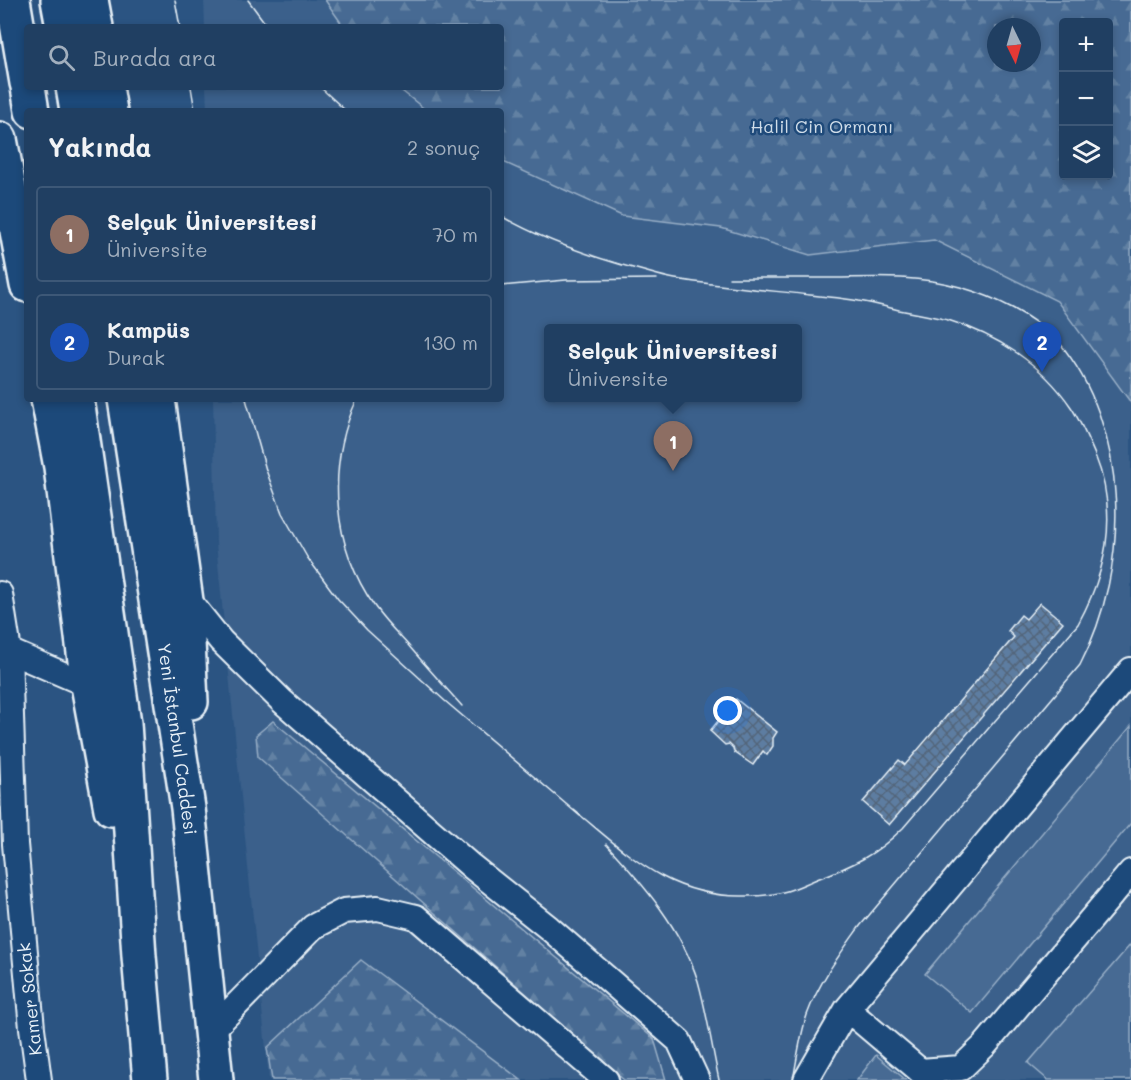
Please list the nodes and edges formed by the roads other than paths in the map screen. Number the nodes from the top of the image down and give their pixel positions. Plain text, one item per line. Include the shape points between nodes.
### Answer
1 (13, 0) edge
2 (58, 0) edge
3 (91, 0) edge
4 (62, 24) edge
5 (95, 24) edge
6 (24, 67) edge
7 (28, 90) edge
8 (74, 90) edge
9 (106, 90) edge
10 (31, 108) edge
11 (76, 108) edge
12 (110, 108) edge
13 (0, 139) edge
14 (24, 269) edge
15 (49, 402) edge
16 (77, 402) edge
17 (125, 402) edge
18 (158, 402) edge
19 (0, 594) edge
20 (185, 596) junction
21 (9, 651) junction
22 (1131, 670) edge
23 (88, 685) junction
24 (1130, 874) edge
25 (139, 956) junction
26 (205, 970) junction
27 (847, 1009) junction
28 (211, 1031) junction
29 (925, 1076) edge
30 (39, 1080) edge
31 (150, 1080) edge
32 (216, 1080) edge
33 (606, 1080) edge
34 (698, 1080) edge
35 (806, 1080) edge

1 - 6 highway
2 - 4 highway
3 - 5 highway
7 - 10 highway
8 - 11 highway
9 - 12 highway
13 - 14 highway
15 - 23 highway via 61,467
16 - 25 highway via 123,723
17 - 26 highway, Yeni İstanbul Caddesi via 188,808
18 - 20 highway
19 - 21 street, Kamer Sokak
20 - 26 highway
20 - 34 street via 221,640 282,701 680,1041
21 - 23 street
21 - 30 street, Kamer Sokak via 15,844
22 - 27 street
23 - 25 highway
24 - 29 street via 977,1053 961,1068
25 - 31 highway
26 - 28 highway, Yeni İstanbul Caddesi
27 - 29 street
27 - 35 street
28 - 32 highway, Yeni İstanbul Caddesi
28 - 33 street via 313,927 344,911 378,908 416,917

